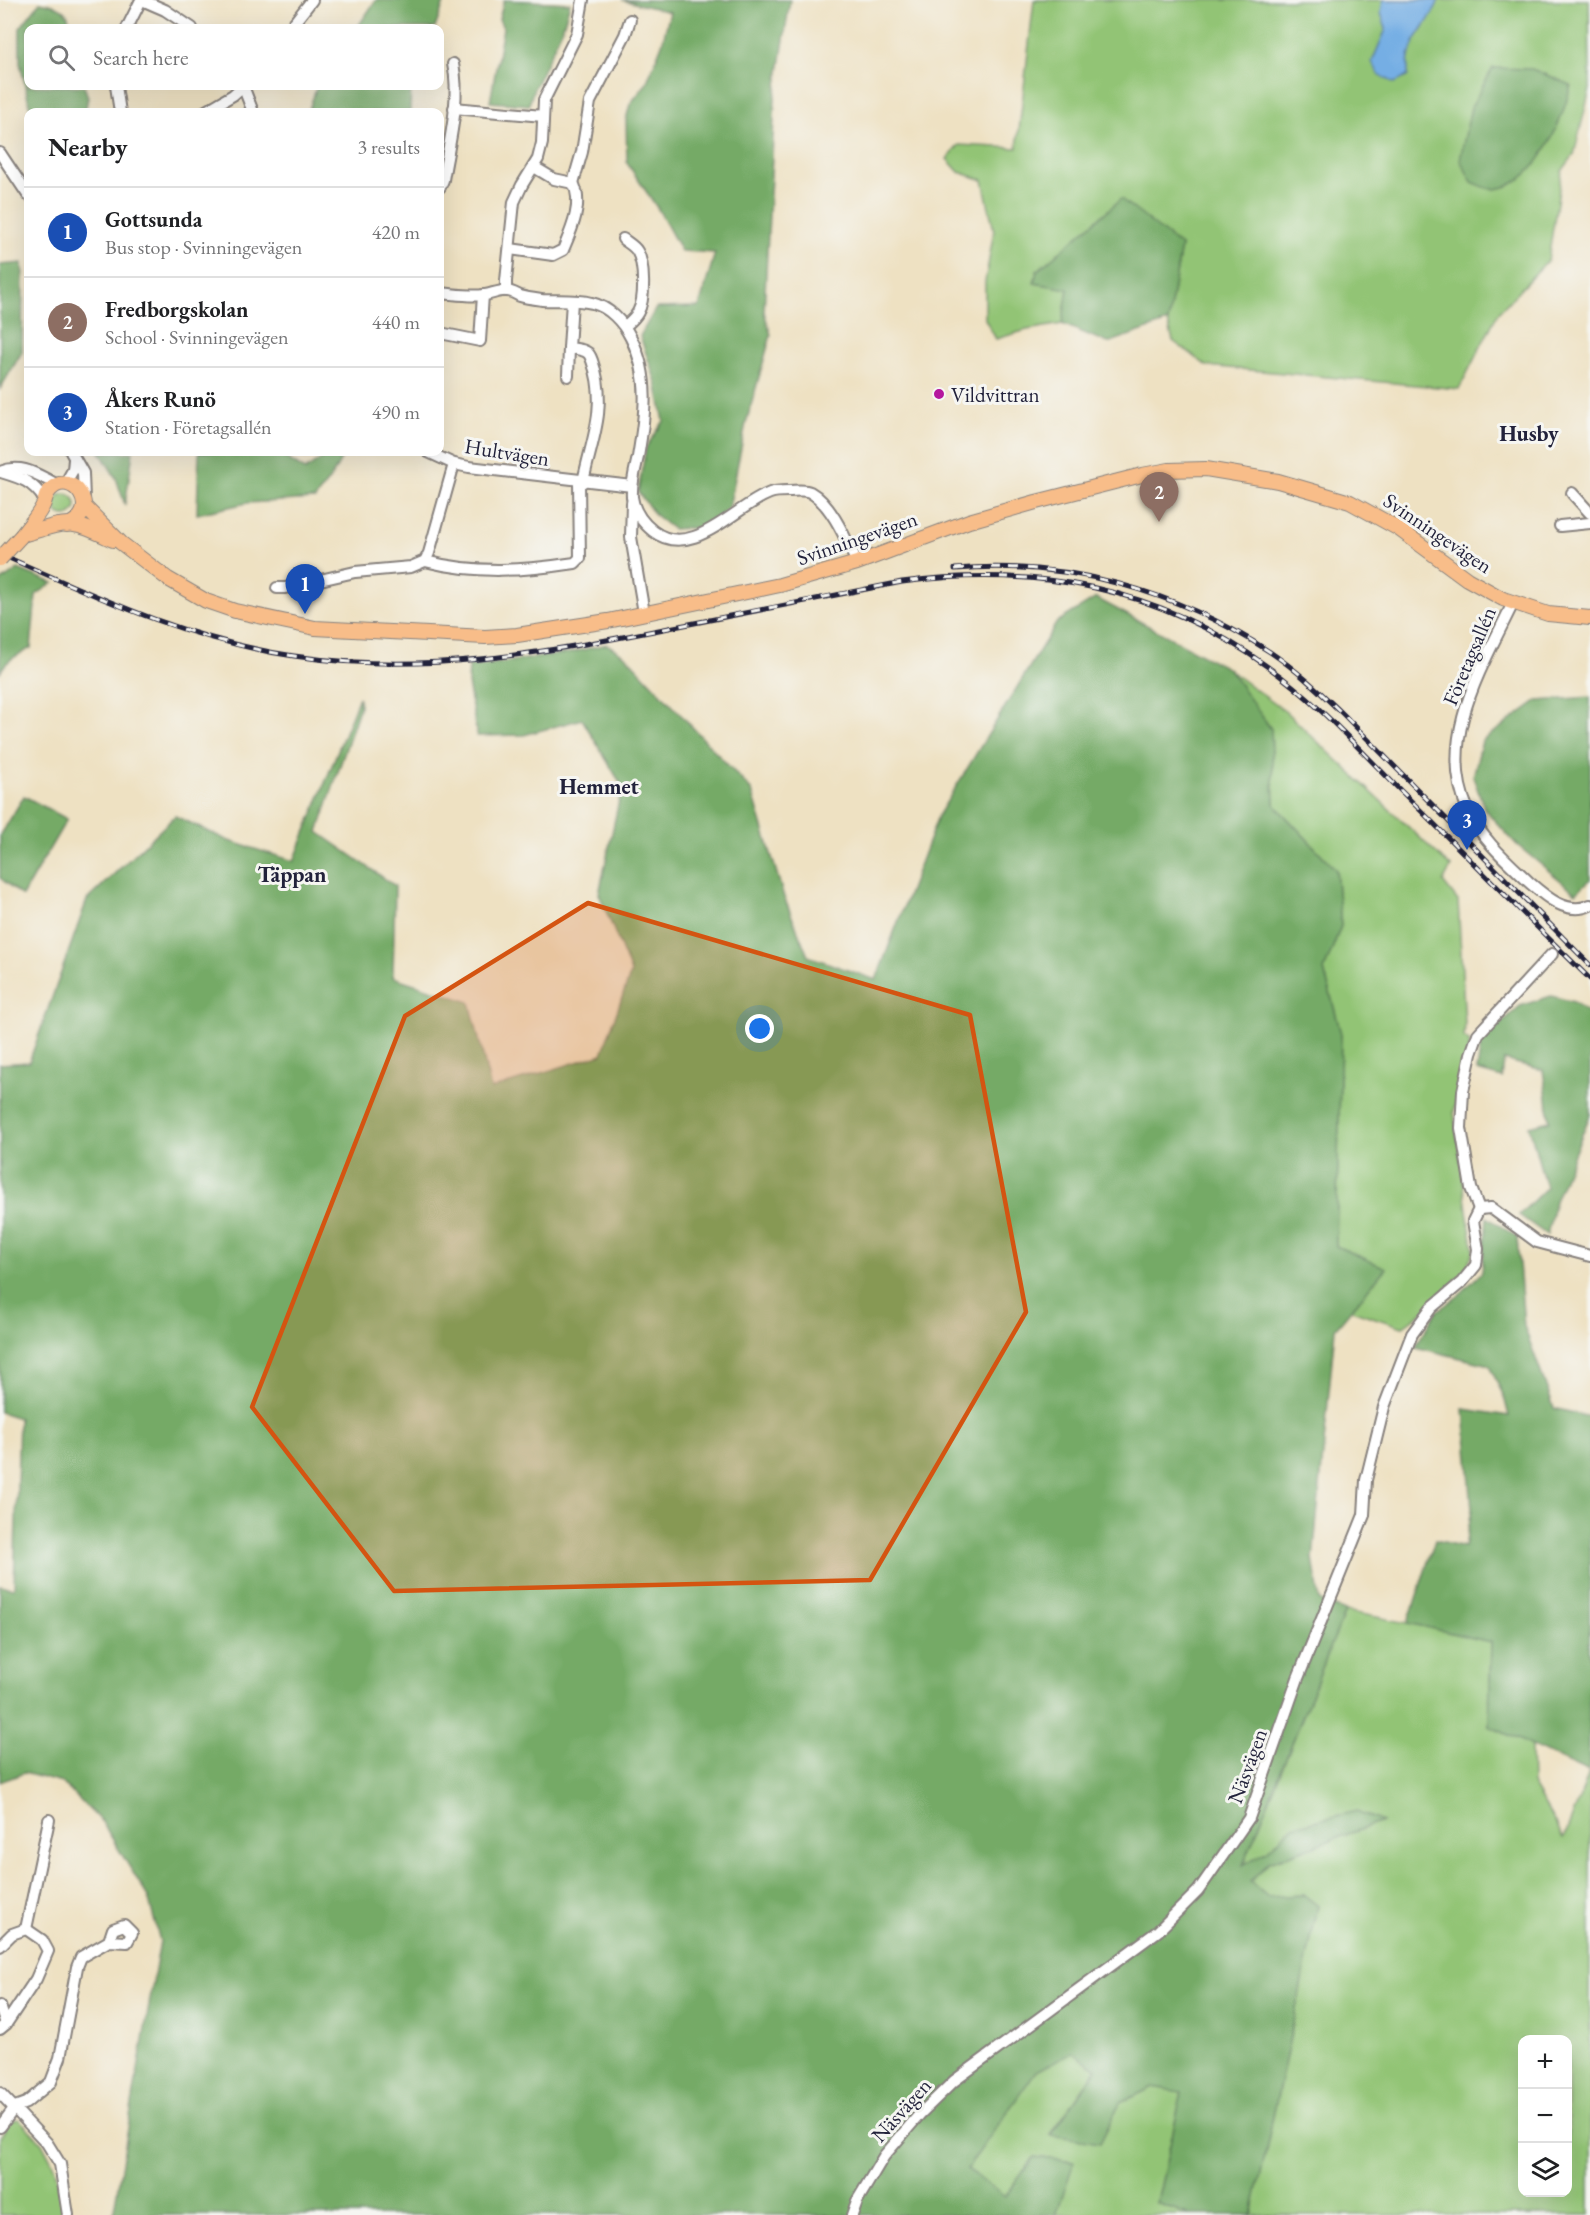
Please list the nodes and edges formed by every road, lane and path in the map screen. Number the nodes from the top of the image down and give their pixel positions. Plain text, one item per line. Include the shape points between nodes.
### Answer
1 (141, 0) edge
2 (312, 0) edge
3 (583, 0) edge
4 (630, 20) dead end
5 (130, 24) edge
6 (186, 24) edge
7 (293, 24) edge
8 (453, 64) dead end
9 (117, 90) edge
10 (238, 90) edge
11 (245, 90) edge
12 (119, 108) edge
13 (211, 108) edge
14 (251, 108) edge
15 (454, 108) junction
16 (543, 116) junction
17 (0, 153) edge
18 (534, 167) junction
19 (444, 173) edge
20 (573, 183) junction
21 (24, 189) edge
22 (623, 239) dead end
23 (510, 249) junction
24 (506, 291) junction
25 (444, 293) edge
26 (483, 295) junction
27 (572, 301) junction
28 (625, 326) junction
29 (444, 334) edge
30 (570, 348) junction
31 (568, 376) dead end
32 (72, 456) edge
33 (73, 456) edge
34 (437, 456) edge
35 (454, 464) junction
36 (1, 472) edge
37 (581, 482) junction
38 (632, 486) junction
39 (50, 491) junction
40 (1572, 493) dead end
41 (632, 500) junction
42 (84, 502) junction
43 (1590, 513) edge
44 (1590, 523) edge
45 (64, 524) junction
46 (1560, 526) dead end
47 (22, 535) junction
48 (121, 543) junction
49 (0, 559) edge
50 (425, 561) junction
51 (857, 563) junction
52 (278, 588) dead end
53 (1513, 603) junction
54 (644, 614) junction
55 (1590, 618) edge
56 (1590, 905) edge
57 (1551, 954) dead end
58 (1479, 1209) junction
59 (1590, 1256) edge
60 (49, 1820) dead end
61 (26, 1929) junction
62 (109, 1941) dead end
63 (0, 1946) edge
64 (0, 2006) edge
65 (3, 2027) edge
66 (0, 2093) edge
67 (15, 2107) junction
68 (0, 2127) edge
69 (68, 2215) edge
70 (852, 2215) edge

1 - 5 street
1 - 6 street
2 - 7 street
3 - 16 street via 577,34 544,100
4 - 20 street via 590,102
8 - 15 street
9 - 12 street
10 - 13 street
11 - 14 street
15 - 16 street
15 - 19 street
16 - 18 street via 542,143
17 - 21 street
18 - 20 street via 554,179
18 - 23 street via 514,202
20 - 23 street via 577,189 574,223 563,250 553,255
22 - 28 street via 639,253 643,277 641,305
23 - 24 street
24 - 26 street
24 - 27 street via 542,300
25 - 26 street
26 - 29 street via 480,341
27 - 28 street via 603,308
27 - 30 street
28 - 38 street via 638,353 646,395
30 - 31 street
30 - 37 street via 584,350 590,356 599,384 600,415
32 - 39 street via 73,470
33 - 42 street via 82,473
34 - 35 street, Hultvägen
35 - 37 street, Hultvägen
35 - 50 street
36 - 39 street
36 - 39 street via 11,467 23,468
37 - 38 street, Hultvägen
37 - 50 street via 580,558 575,563 491,570
38 - 41 street
39 - 42 main road, Svinningevägen via 76,488
39 - 45 main road via 47,515
39 - 47 main road
40 - 43 street
41 - 51 street via 651,529 682,541 708,532 771,492 810,492 825,505 843,532
41 - 54 street via 631,537
42 - 45 main road via 79,518
42 - 48 main road, Svinningevägen
44 - 46 street
45 - 47 main road
45 - 48 main road, Svinningevägen
47 - 49 main road, bridge
48 - 54 main road, Svinningevägen via 168,579 206,601 315,628 484,637
50 - 52 street via 411,567 355,572
51 - 53 main road, Svinningevägen via 969,521 1046,500 1142,475 1206,469 1259,477 1350,502 1399,528 1478,586
51 - 54 main road, Svinningevägen via 780,585
53 - 55 main road, Svinningevägen via 1548,614
53 - 56 street, Företagsallén via 1476,678 1458,736 1461,788 1468,811 1486,837 1535,887 1564,906 1578,910
57 - 58 street via 1478,1034 1471,1053 1461,1128 1471,1188
58 - 59 street via 1491,1208 1537,1242
58 - 70 street, Näsvägen via 1473,1221 1478,1249 1476,1265 1431,1308 1412,1334 1384,1407 1366,1480 1364,1515 1298,1678 1249,1818 1198,1891 1158,1931 954,2081 920,2114 884,2156
60 - 61 street
61 - 63 street via 12,1934
61 - 65 street via 48,1950 36,1979
62 - 67 street via 81,1958 77,1967 60,2058 51,2082
64 - 65 street
66 - 67 street
67 - 68 street
67 - 69 street via 60,2164

